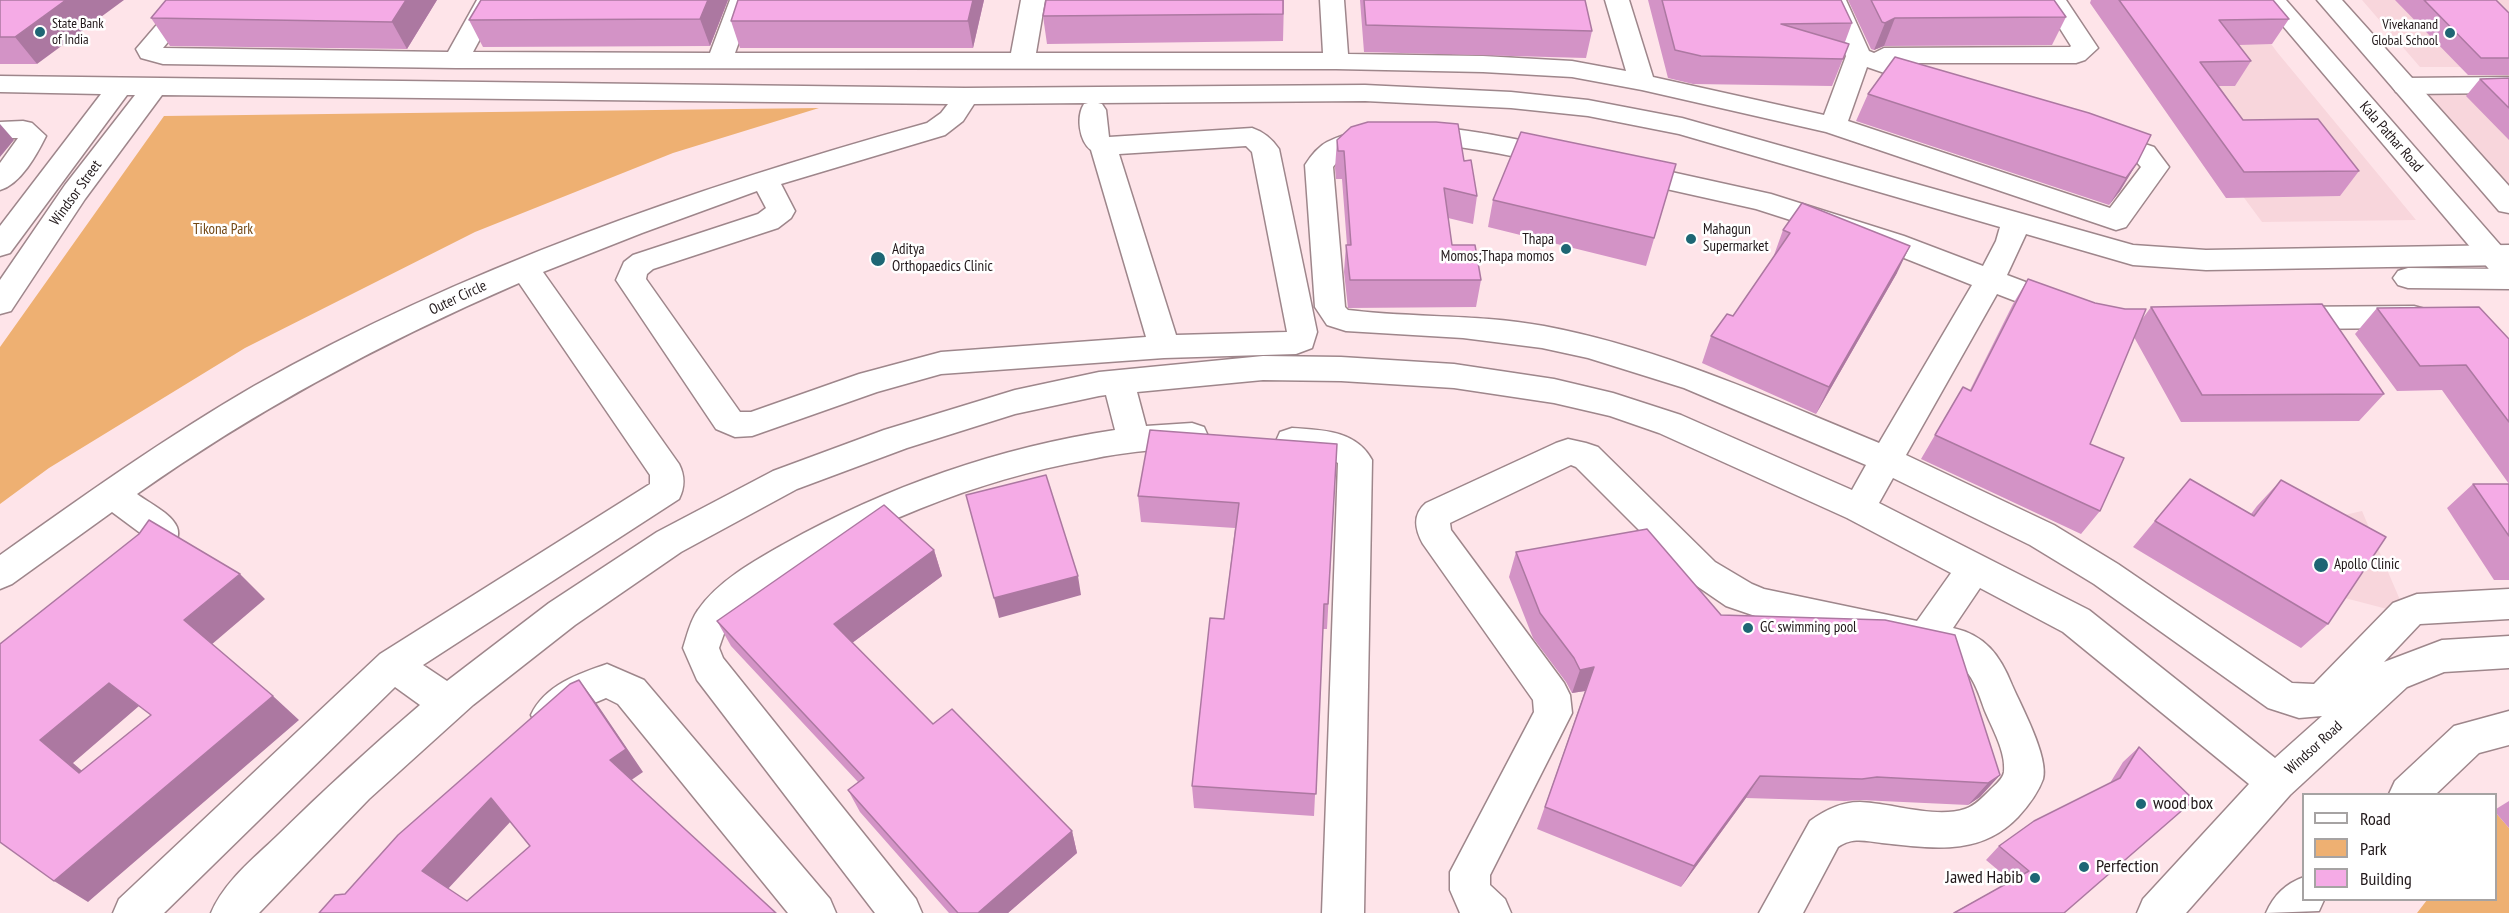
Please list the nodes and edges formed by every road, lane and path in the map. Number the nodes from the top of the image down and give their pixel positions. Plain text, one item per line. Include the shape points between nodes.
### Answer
1 (190, 0) edge
2 (489, 0) edge
3 (742, 0) edge
4 (1033, 0) edge
5 (1332, 0) edge
6 (1617, 0) edge
7 (1834, 0) edge
8 (2054, 0) edge
9 (2273, 0) edge
10 (2329, 0) edge
11 (1859, 56) junction
12 (720, 59) junction
13 (456, 60) junction
14 (1022, 60) junction
15 (1336, 61) junction
16 (1642, 82) junction
17 (0, 84) edge
18 (2509, 85) edge
19 (2406, 86) junction
20 (1957, 90) edge
21 (115, 94) junction
22 (150, 94) junction
23 (0, 98) edge
24 (962, 104) junction
25 (1093, 110) junction
26 (1776, 111) junction
27 (1823, 123) junction
28 (0, 130) edge
29 (2078, 130) edge
30 (1103, 146) junction
31 (1763, 157) junction
32 (1795, 166) junction
33 (765, 180) junction
34 (0, 181) edge
35 (2509, 204) edge
36 (2012, 232) junction
37 (0, 246) edge
38 (2503, 261) edge
39 (525, 268) junction
40 (2509, 279) edge
41 (1990, 280) junction
42 (0, 303) edge
43 (2085, 316) edge
44 (2442, 316) edge
45 (2263, 319) edge
46 (1164, 347) junction
47 (1119, 382) junction
48 (1219, 436) edge
49 (1263, 439) edge
50 (1134, 441) junction
51 (1887, 460) junction
52 (112, 494) junction
53 (1859, 508) junction
54 (1974, 568) junction
55 (0, 573) edge
56 (117, 577) edge
57 (2509, 604) edge
58 (1926, 638) junction
59 (2509, 652) edge
60 (393, 665) junction
61 (448, 703) junction
62 (2509, 728) edge
63 (521, 740) edge
64 (2276, 782) junction
65 (2411, 793) edge
66 (2302, 899) edge
67 (134, 913) edge
68 (232, 913) edge
69 (815, 913) edge
70 (901, 913) edge
71 (1343, 913) edge
72 (1490, 913) edge
73 (1780, 913) edge
74 (2158, 913) edge
75 (2287, 913) edge

1 - 13 street via 149,49 150,53
2 - 13 street
3 - 12 street
4 - 14 street
5 - 15 street
6 - 16 street
7 - 11 street
8 - 11 street via 2085,48 2076,55
9 - 38 street, Kala Pathar Road
10 - 19 street
11 - 20 street
11 - 27 street
12 - 13 street
12 - 14 street
14 - 15 street
15 - 16 street via 1572,69
16 - 26 street
17 - 21 street
18 - 19 street
19 - 35 street
21 - 22 street
21 - 23 street
21 - 37 street, Windsor Street
22 - 24 street
22 - 42 street, Windsor Street via 75,192
24 - 25 street
24 - 31 street via 1365,93 1500,100 1588,108 1682,126
24 - 33 street, Outer Circle via 948,123 936,129
25 - 30 street via 1093,131
25 - 31 street via 1373,109 1515,118
26 - 27 street
26 - 31 street
27 - 29 street via 2116,220 2156,167 2144,153
27 - 32 street
28 - 34 street via 23,129 33,136
30 - 46 street
30 - 46 street via 1252,137 1264,149 1301,340
31 - 32 street
32 - 36 street
33 - 39 street, Outer Circle via 687,205
33 - 46 street via 781,211 777,216 643,262 634,268 631,280 735,425 752,424 870,382 941,363
36 - 38 street via 2133,255 2206,260
36 - 40 street via 2097,264 2166,277
36 - 41 street
39 - 52 street, Outer Circle via 322,363 215,424
39 - 60 street via 667,473 667,490
41 - 43 street
41 - 51 street
41 - 51 street via 1894,243 1761,201 1470,139 1383,137 1335,146 1324,155 1319,165 1330,308 1340,320 1502,331 1590,347 1695,380
44 - 45 street
47 - 50 street
47 - 53 street via 1263,368 1341,369 1454,376 1554,392 1613,405 1670,424
47 - 61 street via 1015,402 896,439 785,480 659,549 562,614
48 - 50 street
49 - 71 street via 1340,447 1355,460
50 - 70 street via 1042,457 981,474 889,508 787,558 716,611 706,628 701,649 710,669
51 - 53 street
51 - 57 street via 2074,553 2281,696 2300,703 2327,698 2406,614 2417,609
52 - 55 street, Outer Circle
52 - 56 street via 161,530 161,539
53 - 54 street
54 - 58 street
54 - 64 street via 2076,621
58 - 72 street via 1764,604 1739,595 1703,572 1586,456 1577,452 1558,455 1438,513 1432,518 1435,534 1551,695 1554,705 1470,872 1467,885 1473,898
58 - 73 street via 1956,645 1980,660 2022,755 2024,777 1996,812 1962,829 1936,830 1859,821 1838,824 1824,834
59 - 64 street, Windsor Road via 2442,656 2394,675
60 - 61 street
60 - 67 street
61 - 68 street via 356,786
62 - 65 street via 2468,738
63 - 69 street via 574,694 607,680 631,692
64 - 74 street, Windsor Road
66 - 75 street

